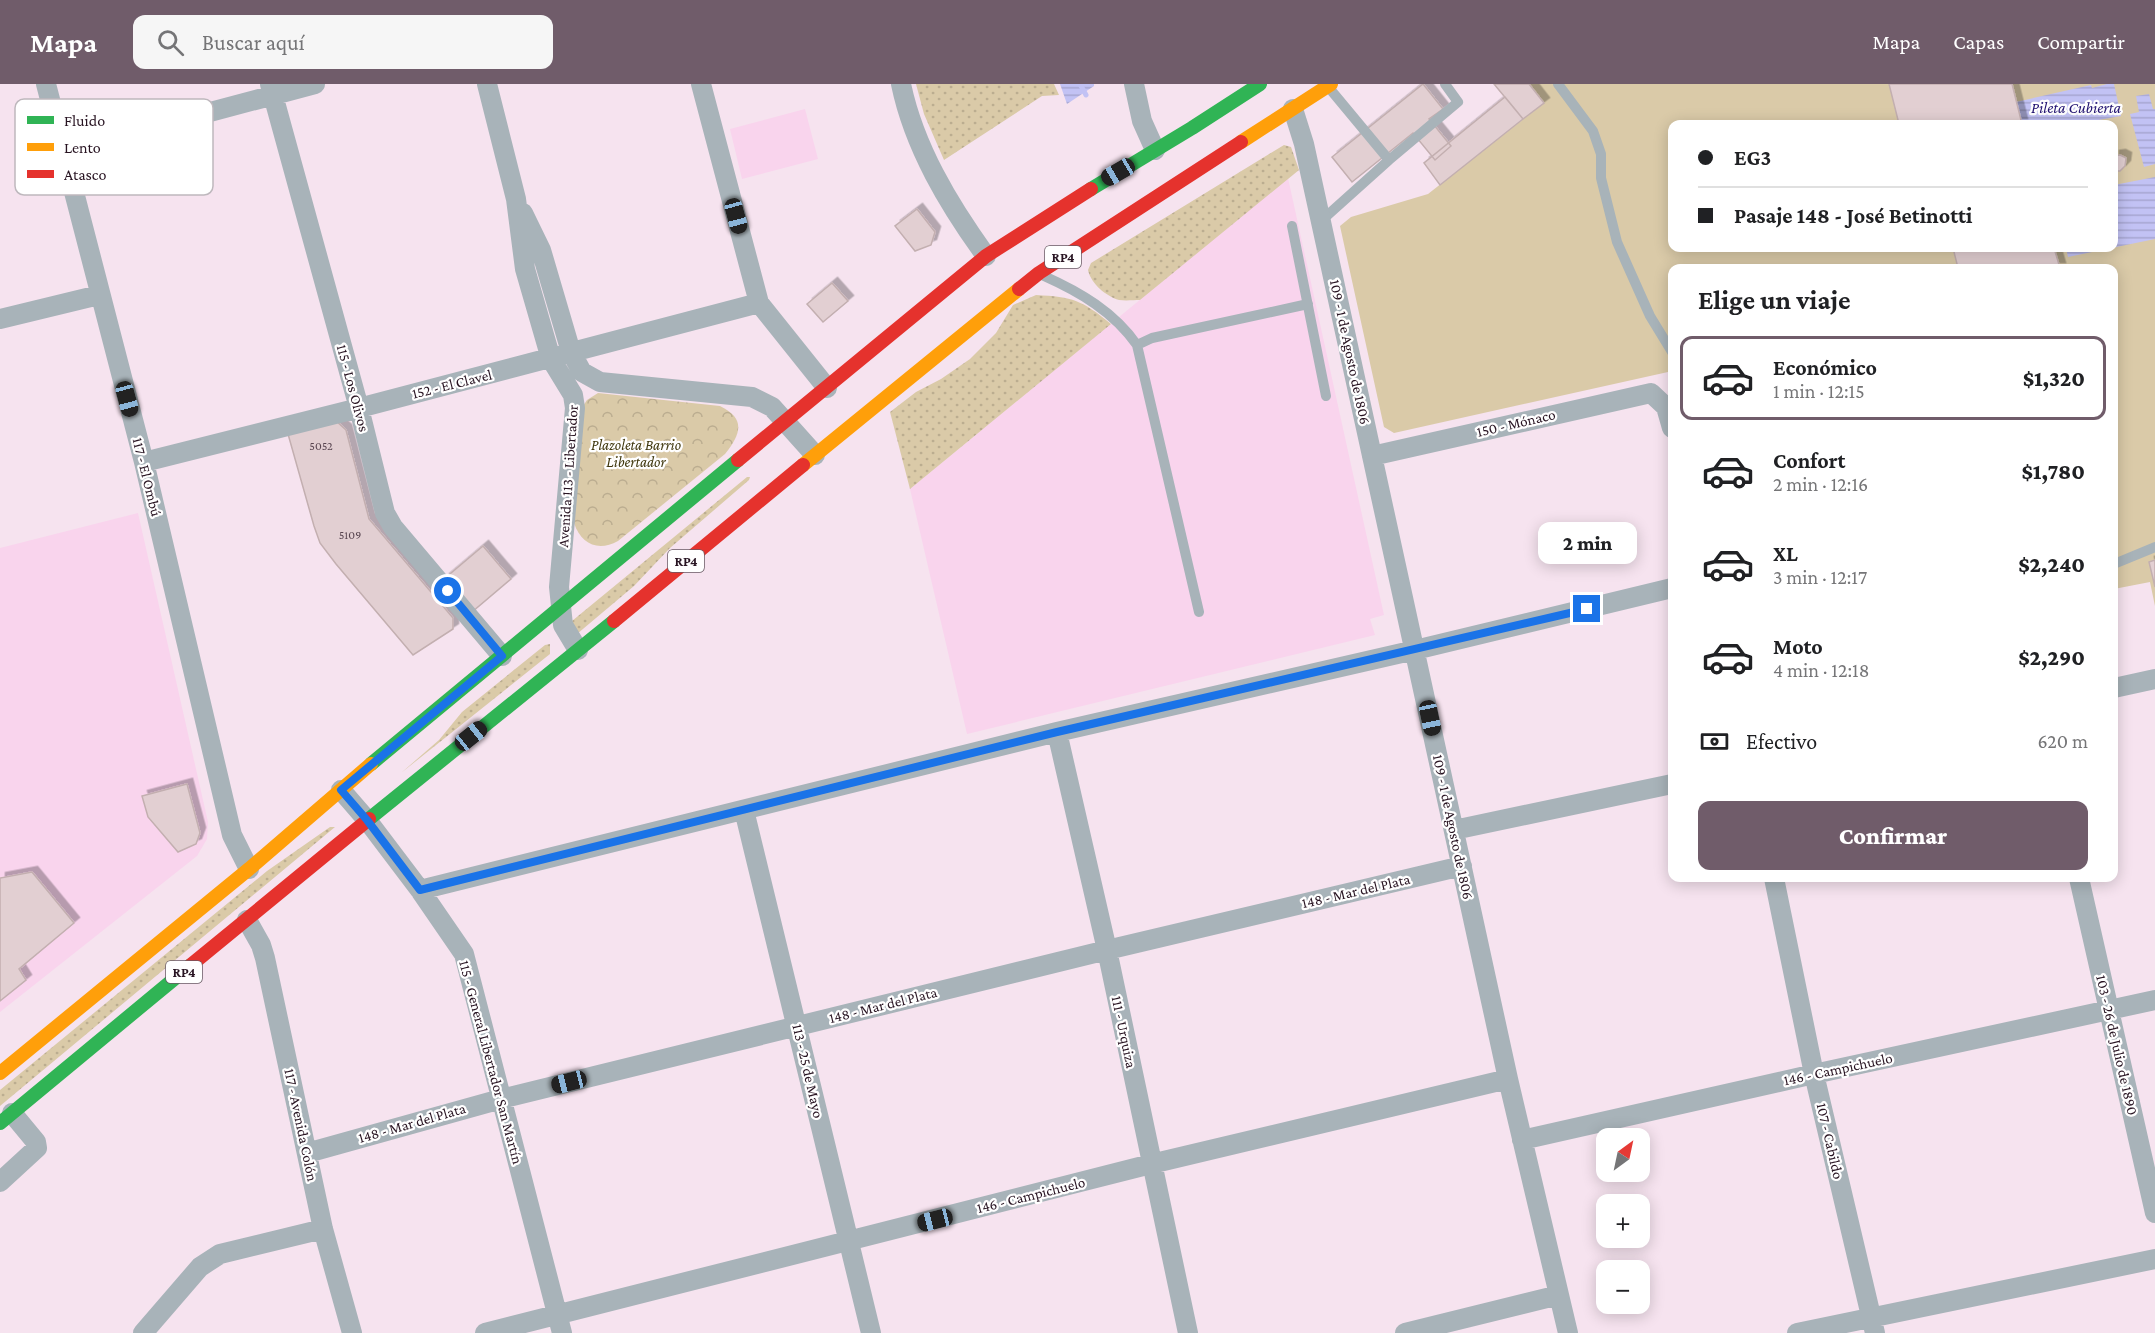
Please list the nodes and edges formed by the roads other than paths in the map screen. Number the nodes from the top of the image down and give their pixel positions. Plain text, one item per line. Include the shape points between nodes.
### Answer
1 (46, 84) edge
2 (315, 84) edge
3 (487, 84) edge
4 (701, 84) edge
5 (901, 84) edge
6 (1134, 84) edge
7 (1260, 84) edge
8 (1445, 84) edge
9 (1558, 84) edge
10 (1329, 85) edge
11 (271, 90) edge
12 (50, 99) edge
13 (213, 107) edge
14 (1293, 109) junction
15 (1155, 150) junction
16 (1389, 160) junction
17 (75, 195) edge
18 (516, 200) junction
19 (1321, 221) junction
20 (1292, 226) dead end
21 (987, 256) junction
22 (1039, 273) junction
23 (99, 295) junction
24 (759, 303) junction
25 (1308, 304) junction
26 (0, 319) edge
27 (1137, 345) junction
28 (1668, 345) edge
29 (572, 352) junction
30 (551, 359) junction
31 (827, 388) junction
32 (1326, 396) dead end
33 (359, 408) junction
34 (1668, 413) edge
35 (787, 422) junction
36 (814, 455) junction
37 (1372, 456) junction
38 (144, 462) junction
39 (2155, 547) edge
40 (2118, 562) edge
41 (1668, 589) edge
42 (560, 609) junction
43 (1199, 612) dead end
44 (578, 650) junction
45 (1415, 650) junction
46 (502, 656) junction
47 (2155, 679) edge
48 (2118, 687) edge
49 (1057, 732) junction
50 (1668, 785) edge
51 (341, 790) junction
52 (744, 810) junction
53 (367, 820) junction
54 (1454, 830) junction
55 (1462, 866) junction
56 (249, 869) junction
57 (1775, 882) edge
58 (2080, 882) edge
59 (420, 890) junction
60 (247, 920) junction
61 (1107, 950) junction
62 (2155, 1000) edge
63 (2109, 1011) junction
64 (797, 1026) junction
65 (0, 1047) edge
66 (6, 1068) edge
67 (1814, 1074) junction
68 (1508, 1079) junction
69 (501, 1099) junction
70 (6, 1118) edge
71 (1522, 1140) junction
72 (307, 1153) junction
73 (1151, 1164) junction
74 (0, 1182) edge
75 (2155, 1213) edge
76 (323, 1229) junction
77 (848, 1242) junction
78 (2155, 1259) edge
79 (1559, 1295) junction
80 (558, 1313) junction
81 (1873, 1325) edge
82 (143, 1333) edge
83 (352, 1333) edge
84 (485, 1333) edge
85 (562, 1333) edge
86 (871, 1333) edge
87 (1188, 1333) edge
88 (1405, 1333) edge
89 (1568, 1333) edge
90 (1797, 1333) edge

1 - 12 street, 117 - El Ombú
2 - 11 street
3 - 18 street, Avenida 113 - Libertador
4 - 24 street
5 - 21 street via 929,161 951,204
6 - 15 street via 1142,121
7 - 15 main road, RP4
8 - 16 lane via 1458,102
9 - 28 lane via 1593,131 1617,242 1650,316
10 - 14 main road, RP4
10 - 16 lane
11 - 13 street
11 - 33 street, 115 - Los Olivos
14 - 19 street, 109 - 1 de Agosto de 1806
14 - 22 main road, RP4
15 - 21 main road, RP4
16 - 19 lane
17 - 23 street, 117 - El Ombú
18 - 29 street, Avenida 113 - Libertador via 541,250
18 - 30 street, Avenida 113 - Libertador via 522,256
19 - 37 street, 109 - 1 de Agosto de 1806
20 - 25 lane
21 - 31 main road, RP4
22 - 27 lane via 1092,301 1116,320
22 - 36 main road, RP4
23 - 26 street
23 - 38 street, 117 - El Ombú
24 - 29 street, 152 - El Clavel
24 - 31 street
25 - 27 lane via 1152,338
25 - 32 lane
27 - 43 lane
29 - 30 street, 152 - El Clavel
29 - 35 street, Avenida 113 - Libertador via 582,372 600,382 752,397 772,407
30 - 33 street, 152 - El Clavel
30 - 42 street, Avenida 113 - Libertador via 573,395 575,408
31 - 35 main road, RP4
33 - 38 street, 152 - El Clavel
33 - 46 street, 115 - Los Olivos via 380,496 393,527
34 - 37 street, 150 - Mónaco via 1659,398 1643,394
35 - 36 street, Avenida 113 - Libertador
35 - 42 main road, RP4
36 - 44 main road, RP4
37 - 45 street, 109 - 1 de Agosto de 1806
38 - 56 street, 117 - El Ombú via 232,836
39 - 40 lane
41 - 45 street
42 - 44 street, Avenida 113 - Libertador via 563,625
42 - 46 main road, RP4
44 - 53 main road, RP4
45 - 49 street
45 - 54 street, 109 - 1 de Agosto de 1806
46 - 51 main road, RP4
47 - 48 street
49 - 52 street
49 - 61 street, 111 - Urquiza
50 - 54 street
51 - 53 street, 115 - General Libertador San Martín
51 - 56 main road, RP4
52 - 59 street
52 - 64 street, 113 - 25 de Mayo
53 - 59 street, 115 - General Libertador San Martín
53 - 60 main road, RP4
54 - 55 street, 109 - 1 de Agosto de 1806
55 - 61 street, 148 - Mar del Plata
55 - 68 street, 109 - 1 de Agosto de 1806
56 - 66 main road, RP4
57 - 67 street, 107 - Cabildo
58 - 63 street, 103 - 26 de Julio de 1890
59 - 69 street, 115 - General Libertador San Martín via 464,954
60 - 70 main road, RP4
60 - 72 street, 117 - Avenida Colón via 265,958
61 - 64 street, 148 - Mar del Plata
61 - 73 street, 111 - Urquiza
62 - 63 street, 146 - Campichuelo
63 - 67 street, 146 - Campichuelo
63 - 75 street, 103 - 26 de Julio de 1890
64 - 69 street, 148 - Mar del Plata
64 - 77 street, 113 - 25 de Mayo
65 - 66 street
67 - 71 street, 146 - Campichuelo
67 - 81 street, 107 - Cabildo
68 - 71 street, 109 - 1 de Agosto de 1806
68 - 73 street, 146 - Campichuelo
69 - 72 street, 148 - Mar del Plata
69 - 80 street, 115 - General Libertador San Martín
70 - 74 street via 36,1142 37,1148
71 - 79 street, 109 - 1 de Agosto de 1806
72 - 76 street, 117 - Avenida Colón
73 - 77 street, 146 - Campichuelo
73 - 87 street, 111 - Urquiza
76 - 82 street via 211,1259
76 - 83 street, 117 - Avenida Colón
77 - 80 street, 146 - Campichuelo
77 - 86 street, 113 - 25 de Mayo
78 - 81 street
79 - 88 street
79 - 89 street, 109 - 1 de Agosto de 1806
80 - 84 street, 146 - Campichuelo
80 - 85 street, 115 - General Libertador San Martín
81 - 90 street

